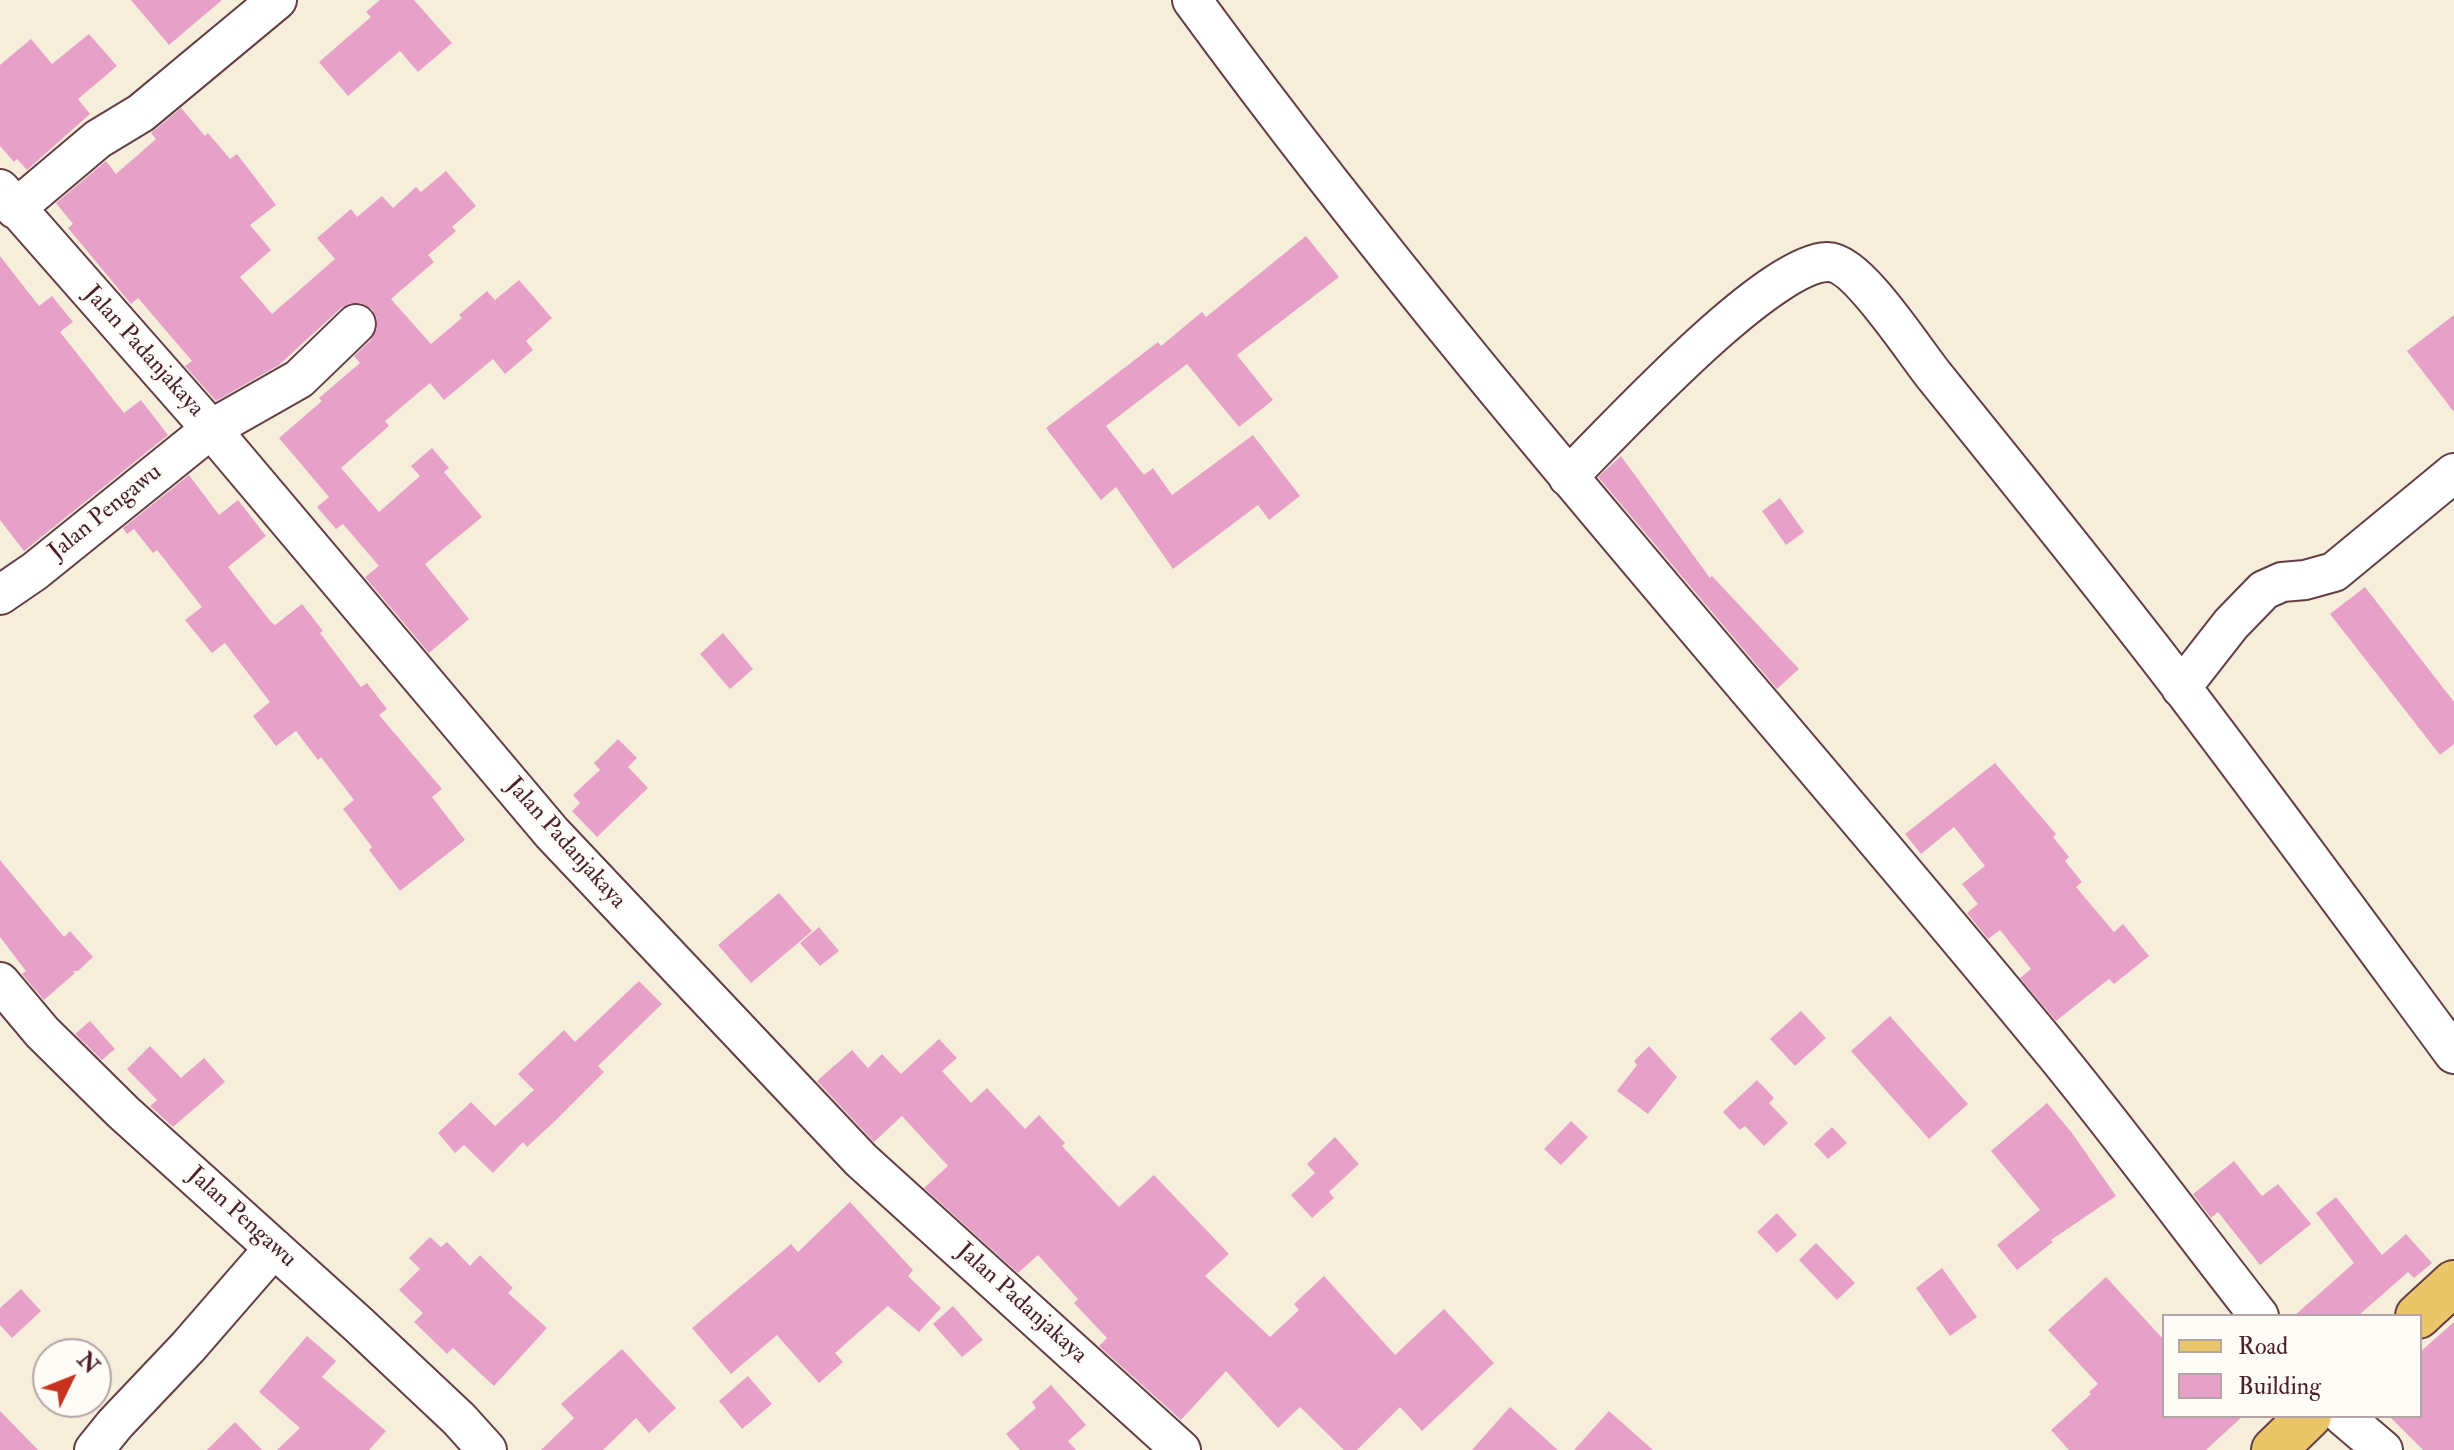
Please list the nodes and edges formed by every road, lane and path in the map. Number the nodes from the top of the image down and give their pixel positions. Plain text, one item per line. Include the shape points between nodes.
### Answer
1 (277, 0) edge
2 (1192, 0) edge
3 (8, 199) edge
4 (356, 324) dead end
5 (211, 429) junction
6 (2454, 473) edge
7 (1568, 477) junction
8 (0, 595) edge
9 (2181, 688) junction
10 (0, 982) edge
11 (2454, 1054) edge
12 (274, 1248) junction
13 (2454, 1283) edge
14 (2257, 1314) edge
15 (2420, 1314) edge
16 (2307, 1418) edge
17 (2345, 1418) edge
18 (94, 1450) edge
19 (487, 1450) edge
20 (1181, 1450) edge
21 (2274, 1450) edge
22 (2383, 1450) edge

1 - 3 street via 141,113
2 - 7 street via 1405,278
3 - 5 street, Jalan Padanjakaya
4 - 5 street, Jalan Pengawu via 299,379
5 - 8 street, Jalan Pengawu
5 - 20 street, Jalan Padanjakaya via 552,833 850,1148
6 - 9 street via 2334,572 2264,590
7 - 9 street via 1703,343 1753,301 1801,269 1831,261 1844,265
7 - 14 street via 2056,1056
9 - 11 street
10 - 12 street, Jalan Pengawu via 123,1112
12 - 18 street
12 - 19 street, Jalan Pengawu
13 - 15 main road
16 - 21 main road
17 - 22 street

